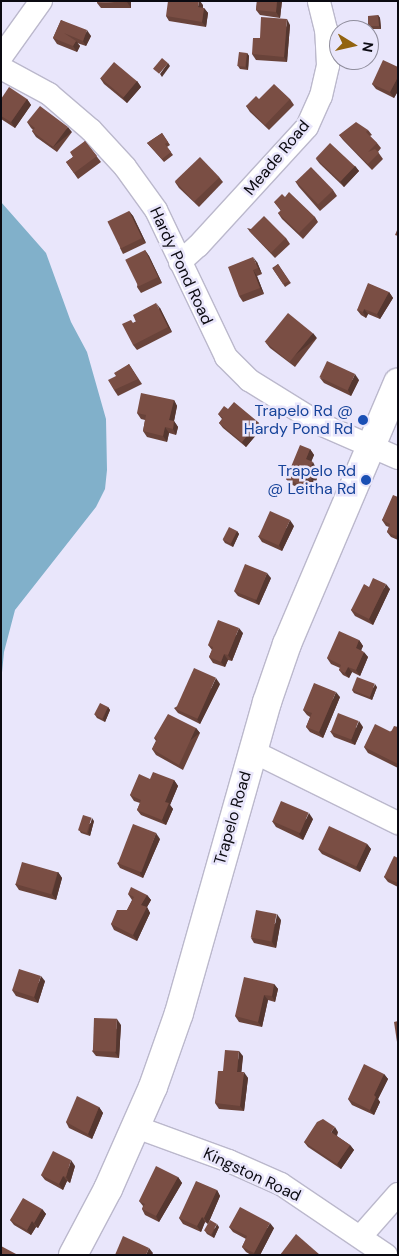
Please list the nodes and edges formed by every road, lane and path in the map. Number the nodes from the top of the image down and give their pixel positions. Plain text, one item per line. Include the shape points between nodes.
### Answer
1 (41, 1) edge
2 (320, 1) edge
3 (1, 56) edge
4 (1, 68) edge
5 (180, 262) junction
6 (398, 383) edge
7 (370, 447) junction
8 (398, 458) edge
9 (252, 751) junction
10 (398, 823) edge
11 (136, 1126) junction
12 (398, 1194) edge
13 (361, 1236) junction
14 (73, 1255) edge
15 (386, 1255) edge

1 - 3 street
2 - 5 street, Meade Road via 328,65 322,96 307,127
4 - 5 street, Hardy Pond Road via 49,94 126,166 156,210
5 - 7 street, Hardy Pond Road via 226,357 249,380 320,424
6 - 7 main road, Trapelo Road
7 - 8 street, Hardy Pond Road
7 - 9 main road, Trapelo Road via 287,644
9 - 10 street
9 - 11 main road, Trapelo Road via 179,1013
11 - 13 street, Kingston Road via 281,1184
11 - 14 main road, Trapelo Road
12 - 13 street
13 - 15 street, Kingston Road

